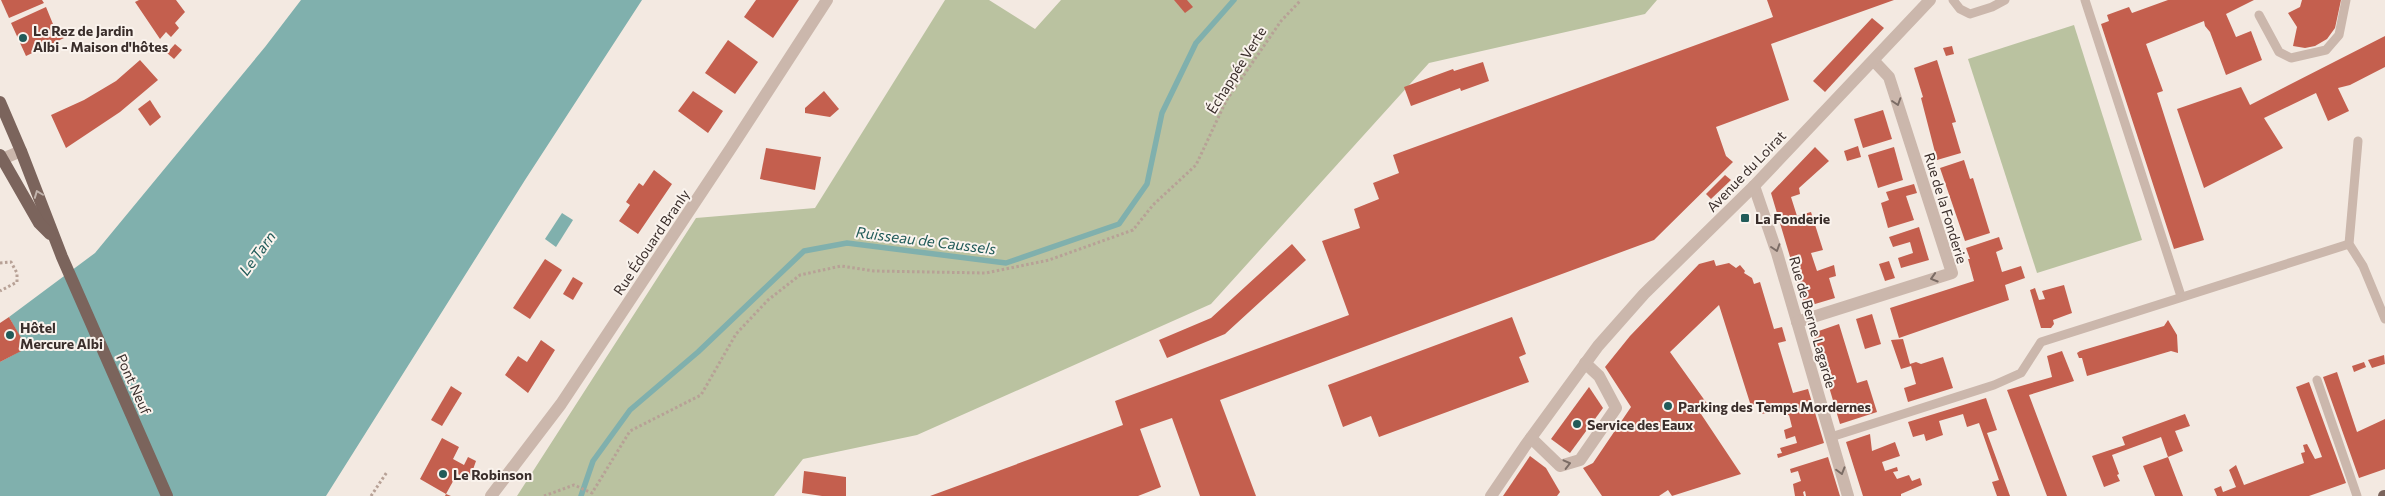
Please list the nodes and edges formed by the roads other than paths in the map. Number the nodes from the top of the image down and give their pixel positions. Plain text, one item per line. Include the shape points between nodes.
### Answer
1 (827, 0) edge
2 (1930, 0) edge
3 (1953, 0) edge
4 (2004, 0) edge
5 (2085, 0) edge
6 (2346, 0) edge
7 (2259, 15) dead end
8 (1874, 61) junction
9 (0, 102) edge
10 (2358, 141) dead end
11 (21, 151) junction
12 (1, 158) edge
13 (1754, 186) junction
14 (55, 240) junction
15 (2349, 244) junction
16 (2181, 296) junction
17 (2385, 319) edge
18 (1797, 322) junction
19 (1586, 363) junction
20 (2317, 380) dead end
21 (1831, 437) junction
22 (1531, 438) junction
23 (167, 496) edge
24 (491, 496) edge
25 (1491, 496) edge
26 (1848, 496) edge
27 (2357, 496) edge

1 - 24 street, Rue Édouard Branly via 561,404
2 - 8 street, Avenue du Loirat
3 - 4 lane via 1970,14 1992,8
5 - 16 lane
6 - 7 lane via 2339,35 2326,50 2291,58 2279,52
8 - 13 street, Avenue du Loirat
8 -> 18 street, Rue de la Fonderie via 1889,77 1952,273
9 - 11 main road, Pont Neuf
10 - 15 lane
11 - 12 street
14 -> 11 main road, Pont Neuf
12 - 14 main road via 39,223
13 -> 18 street, Rue de Berne Lagarde
13 - 19 street, Avenue du Loirat via 1644,294
14 - 23 main road, Pont Neuf
15 - 16 lane
15 - 17 lane via 2363,266
16 - 21 lane via 2042,342 2021,373 1994,385
18 - 21 street, Rue de Berne Lagarde
19 - 22 street, Avenue du Loirat
22 -> 19 street via 1560,466 1580,460 1616,408 1599,376
20 - 27 lane
21 -> 26 street, Rue de Berne Lagarde
22 - 25 street, Avenue du Loirat

